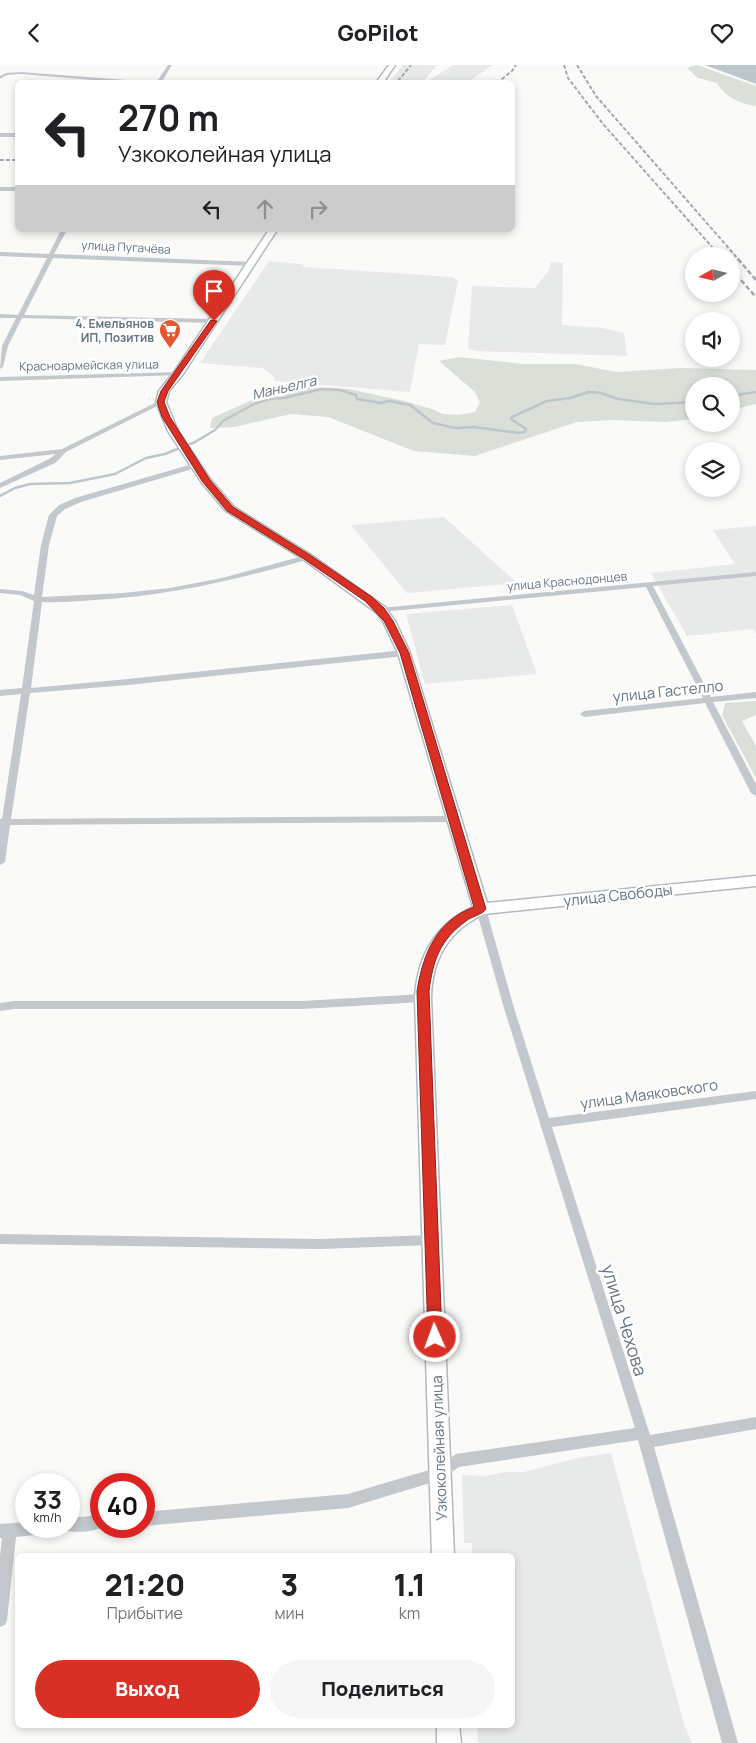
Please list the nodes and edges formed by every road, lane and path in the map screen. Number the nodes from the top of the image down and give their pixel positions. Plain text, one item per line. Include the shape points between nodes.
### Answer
1 (170, 65) edge
2 (392, 65) edge
3 (0, 78) edge
4 (113, 80) edge
5 (160, 80) edge
6 (381, 80) edge
7 (0, 135) edge
8 (15, 135) edge
9 (0, 189) edge
10 (15, 189) edge
11 (63, 232) edge
12 (272, 232) edge
13 (0, 253) edge
14 (51, 255) junction
15 (252, 264) junction
16 (0, 316) edge
17 (22, 316) junction
18 (214, 321) junction
19 (0, 367) edge
20 (178, 374) junction
21 (0, 379) edge
22 (161, 402) junction
23 (64, 451) junction
24 (0, 458) edge
25 (196, 465) junction
26 (0, 486) edge
27 (307, 557) junction
28 (756, 574) edge
29 (649, 586) junction
30 (0, 591) edge
31 (36, 599) junction
32 (381, 610) junction
33 (404, 653) junction
34 (26, 691) junction
35 (0, 693) edge
36 (756, 695) edge
37 (708, 701) junction
38 (584, 715) dead end
39 (756, 793) edge
40 (453, 819) junction
41 (3, 822) edge
42 (0, 862) edge
43 (756, 881) edge
44 (481, 909) junction
45 (423, 998) junction
46 (0, 1007) edge
47 (756, 1095) edge
48 (545, 1123) junction
49 (0, 1239) edge
50 (431, 1239) junction
51 (756, 1423) edge
52 (644, 1438) junction
53 (440, 1473) junction
54 (155, 1518) edge
55 (5, 1531) edge
56 (443, 1553) edge
57 (0, 1620) edge
58 (448, 1728) edge
59 (449, 1743) edge
60 (730, 1743) edge

1 - 5 street
2 - 6 street
3 - 4 street via 6,74 21,73
7 - 8 street
9 - 10 street
11 - 14 street
12 - 15 street
13 - 14 street, улица Пугачёва
14 - 15 street, улица Пугачёва
14 - 17 street
15 - 18 street
16 - 17 street
17 - 18 street
17 - 19 street via 5,346
18 - 20 street
20 - 21 street, Красноармейская улица
20 - 22 street via 164,391
22 - 23 street
22 - 25 street via 178,439
23 - 24 street
23 - 26 street via 52,461
25 - 27 street via 230,509
25 - 31 street via 62,507 50,523
27 - 31 street via 247,575 170,590 114,597
27 - 32 street
28 - 29 street, улица Краснодонцев
29 - 32 street, улица Краснодонцев
29 - 37 street
30 - 31 street via 22,593
31 - 34 street
32 - 33 street via 396,632
33 - 34 street
33 - 40 street
34 - 35 street
34 - 41 street
36 - 37 street, улица Гастелло
37 - 38 street, улица Гастелло
37 - 39 street
40 - 41 street
40 - 44 street
41 - 42 street
43 - 44 street, улица Свободы
44 - 45 street, Узкоколейная улица via 453,924 437,943 427,965
44 - 48 street, улица Чехова
45 - 46 street via 302,1005
45 - 50 street, Узкоколейная улица
47 - 48 street, улица Маяковского
48 - 52 street, улица Чехова
49 - 50 street via 320,1244
50 - 53 street, Узкоколейная улица
51 - 52 street
52 - 53 street via 456,1461
52 - 60 street, улица Чехова
53 - 54 street via 348,1501
53 - 56 street, Узкоколейная улица
55 - 57 street
58 - 59 street

